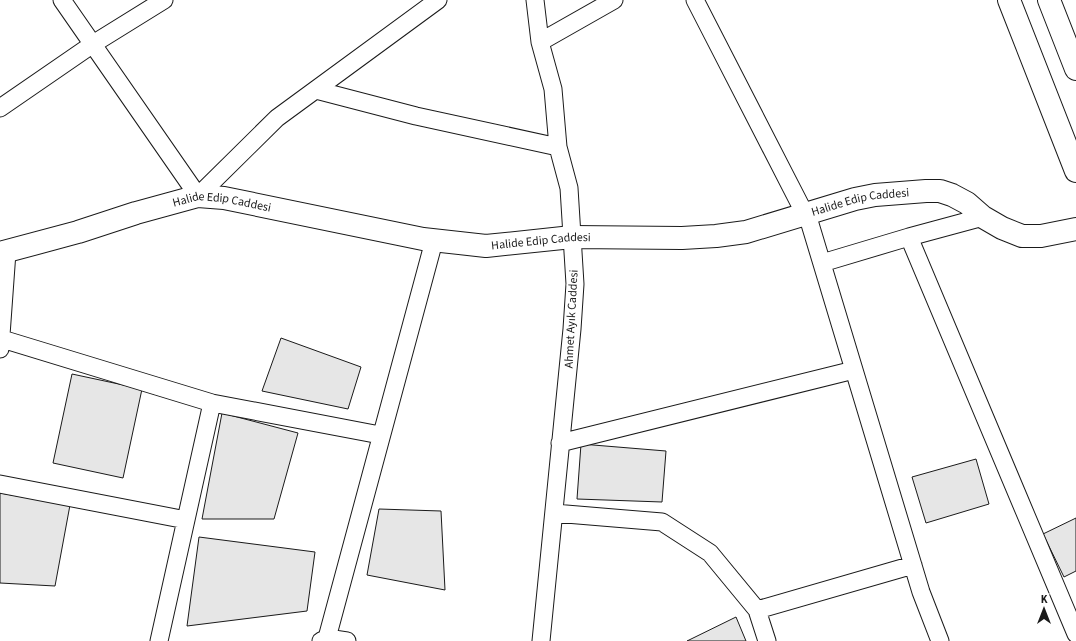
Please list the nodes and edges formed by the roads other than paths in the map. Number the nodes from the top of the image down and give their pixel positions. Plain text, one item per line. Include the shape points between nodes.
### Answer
1 (62, 0) edge
2 (164, 0) edge
3 (438, 0) edge
4 (535, 0) edge
5 (614, 0) edge
6 (695, 0) edge
7 (1009, 0) edge
8 (1049, 0) edge
9 (540, 42) junction
10 (93, 44) junction
11 (1076, 69) edge
12 (316, 90) junction
13 (0, 108) edge
14 (558, 147) junction
15 (1076, 171) edge
16 (198, 196) junction
17 (806, 214) junction
18 (983, 217) junction
19 (1076, 229) edge
20 (572, 237) junction
21 (909, 237) junction
22 (434, 241) junction
23 (3, 253) edge
24 (822, 263) junction
25 (1, 344) edge
26 (854, 370) junction
27 (212, 404) junction
28 (380, 435) junction
29 (560, 443) junction
30 (0, 484) edge
31 (554, 513) junction
32 (186, 520) junction
33 (913, 565) junction
34 (757, 610) junction
35 (1076, 634) edge
36 (324, 639) edge
37 (159, 641) edge
38 (347, 641) edge
39 (541, 641) edge
40 (767, 641) edge
41 (940, 641) edge

1 - 10 street
2 - 10 street
3 - 12 street
4 - 9 street, Ahmet Ayık Caddesi
5 - 9 street
6 - 17 street
7 - 15 street
8 - 11 street
9 - 14 street, Ahmet Ayık Caddesi via 553,89
10 - 13 street
10 - 16 street
12 - 14 street via 416,116
12 - 16 street via 277,118
14 - 20 street, Ahmet Ayık Caddesi via 569,188
16 - 22 street, Halide Edip Caddesi via 224,198
16 - 23 street, Halide Edip Caddesi
17 - 18 street, Halide Edip Caddesi via 875,195 940,191 967,203
17 - 20 street, Halide Edip Caddesi via 746,232 716,236
17 - 24 street
18 - 19 street, Halide Edip Caddesi via 1022,236 1041,236
18 - 21 street
20 - 22 street, Halide Edip Caddesi via 486,246
20 - 29 street, Ahmet Ayık Caddesi via 575,284
21 - 24 street
21 - 35 street
22 - 28 street
23 - 25 street
24 - 26 street
25 - 27 street
26 - 29 street
26 - 33 street
27 - 28 street
27 - 32 street
28 - 36 street
29 - 31 street, Ahmet Ayık Caddesi
30 - 32 street
31 - 34 street via 662,522 710,552
31 - 39 street, Ahmet Ayık Caddesi
32 - 37 street
33 - 34 street
33 - 41 street
34 - 40 street
36 - 38 street

